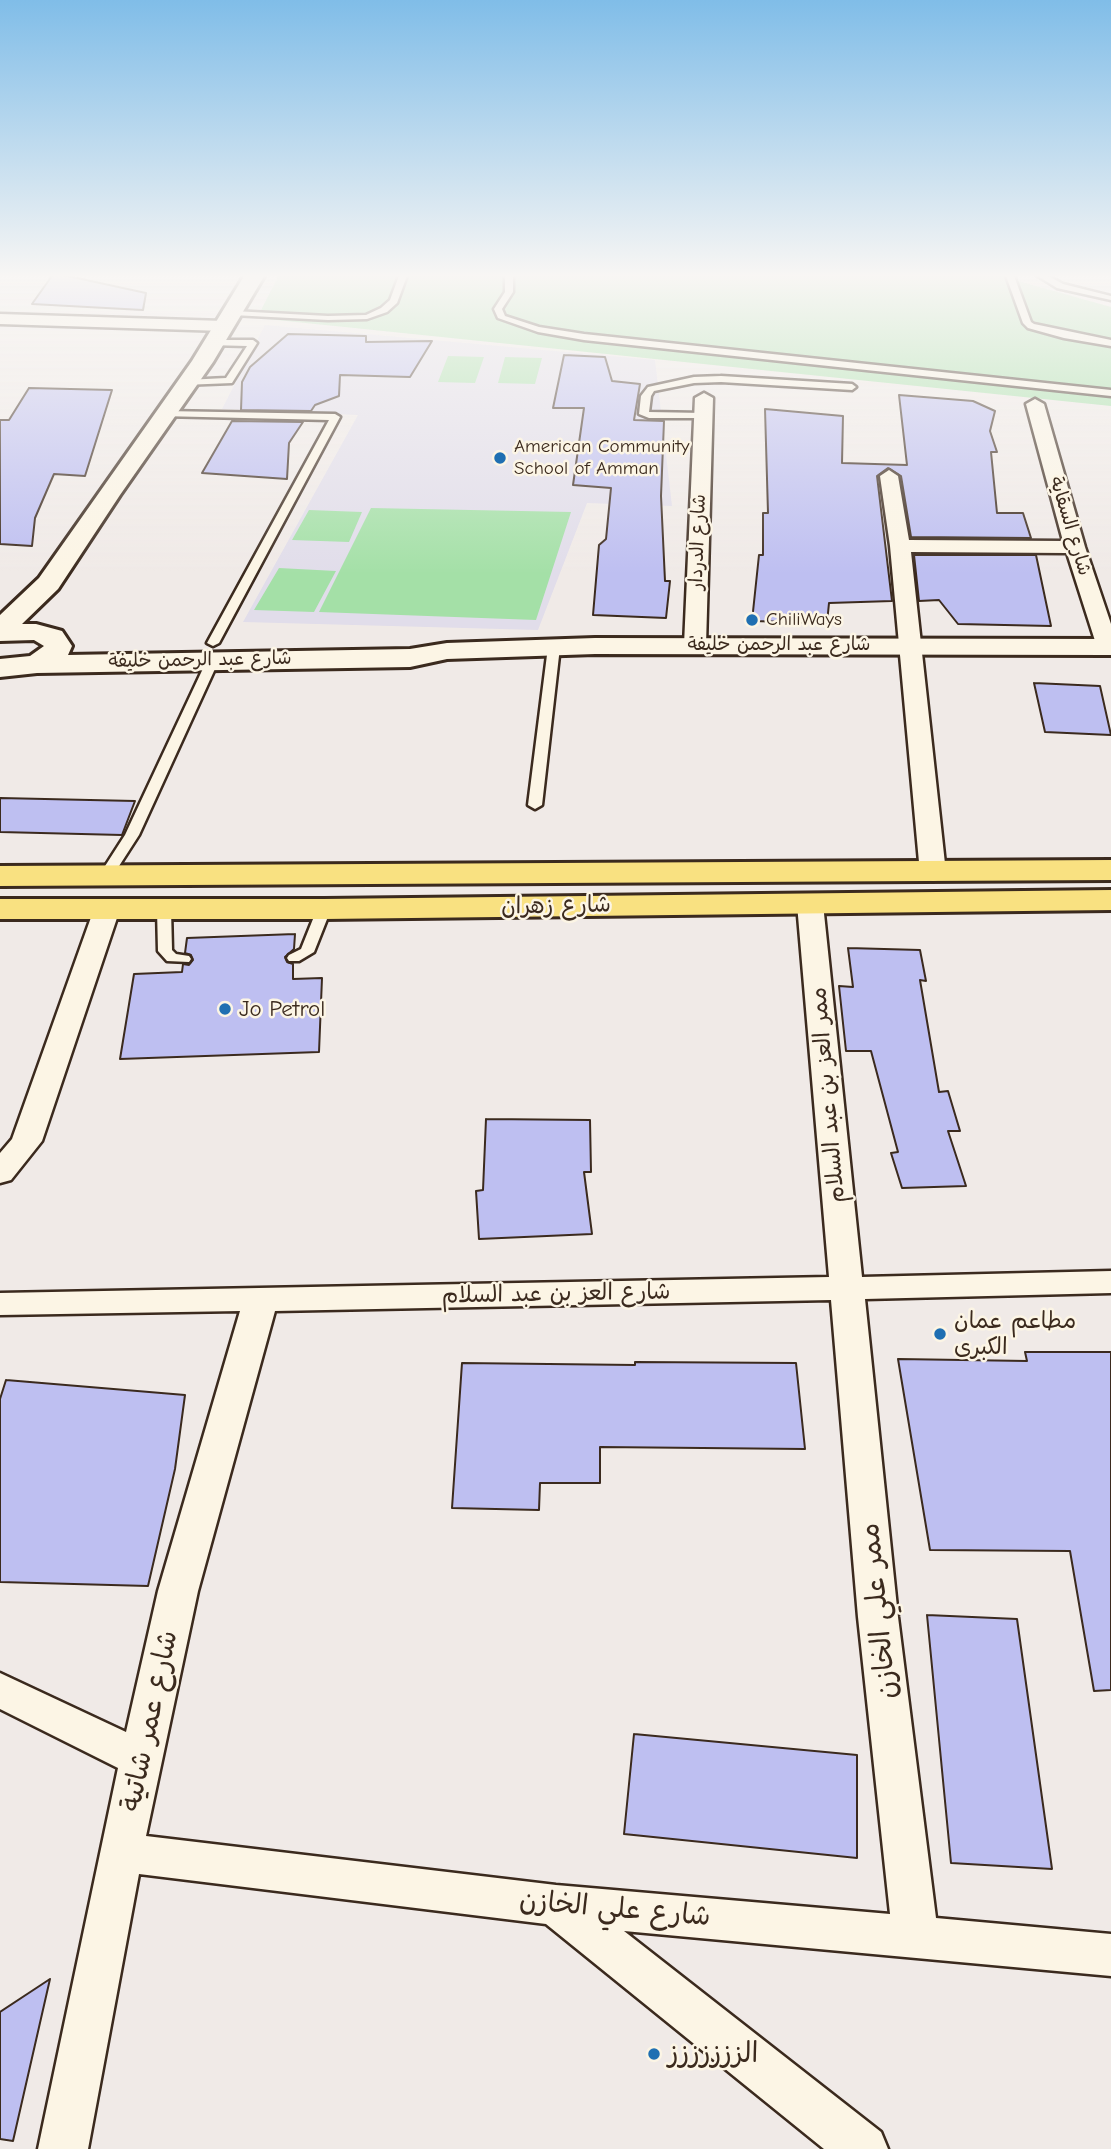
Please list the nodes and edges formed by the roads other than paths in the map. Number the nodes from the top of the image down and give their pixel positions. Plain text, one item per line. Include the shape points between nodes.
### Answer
1 (192, 373) edge
2 (234, 373) edge
3 (925, 373) edge
4 (186, 383) junction
5 (852, 387) dead end
6 (1111, 393) edge
7 (1035, 404) dead end
8 (704, 407) joint
9 (164, 414) junction
10 (888, 476) dead end
11 (900, 546) junction
12 (1075, 547) junction
13 (49, 583) junction
14 (0, 631) edge
15 (52, 637) junction
16 (695, 645) junction
17 (908, 645) junction
18 (554, 647) junction
19 (1109, 647) edge
20 (213, 652) junction
21 (20, 666) edge
22 (0, 687) edge
23 (535, 805) dead end
24 (1111, 870) edge
25 (933, 873) junction
26 (0, 876) edge
27 (106, 893) junction
28 (1111, 900) edge
29 (810, 904) junction
30 (0, 909) edge
31 (164, 909) junction
32 (324, 909) junction
33 (294, 958) dead end
34 (184, 959) dead end
35 (0, 1173) edge
36 (1111, 1282) edge
37 (846, 1287) junction
38 (261, 1299) junction
39 (0, 1304) edge
40 (0, 1690) edge
41 (141, 1759) junction
42 (121, 1852) junction
43 (556, 1905) junction
44 (915, 1935) junction
45 (1111, 1955) edge
46 (63, 2149) edge
47 (863, 2149) edge

1 - 4 street
2 - 4 lane via 229,381
3 - 6 lane
4 - 9 street
5 - 8 lane via 694,380 651,389 644,414
7 - 12 street, شارع السقاية
8 - 16 street, شارع الدردار
9 - 13 street
9 - 20 lane via 335,417
10 - 11 street
11 - 12 street
11 - 17 street
12 - 19 street, شارع السقاية
13 - 14 street
13 - 15 street
14 - 15 street, شارع عبد الرحمن خليفة via 23,630
15 - 20 street, شارع عبد الرحمن خليفة
15 - 21 street via 55,653
16 - 17 street, شارع عبد الرحمن خليفة
16 - 18 street, شارع عبد الرحمن خليفة
17 - 19 street, شارع عبد الرحمن خليفة
17 - 25 street
18 - 20 street, شارع عبد الرحمن خليفة via 410,657
18 - 23 lane
20 - 21 street, شارع عبد الرحمن خليفة
20 - 27 lane
21 - 22 street
24 - 25 main road, شارع زهران
25 - 27 main road, شارع زهران
26 - 27 main road, شارع زهران
27 - 30 main road, شارع زهران
27 - 31 main road, شارع زهران
27 - 35 street via 30,1133
28 - 29 main road, شارع زهران
29 - 32 main road, شارع زهران
29 - 37 street, ممر العز بن عبد السلام
31 - 32 main road, شارع زهران
31 - 34 lane via 165,951 172,958
32 - 33 lane via 307,952
36 - 37 street, شارع العز بن عبد السلام
37 - 38 street, شارع العز بن عبد السلام
37 - 44 street, ممر علي الخازن
38 - 39 street, شارع العز بن عبد السلام
38 - 41 street, شارع عمر شاتية via 178,1591
40 - 41 street
41 - 42 street, شارع عمر شاتية
42 - 43 street, شارع علي الخازن
42 - 46 street, شارع عمر شاتية
43 - 44 street, شارع علي الخازن
43 - 47 street
44 - 45 street, شارع علي الخازن

